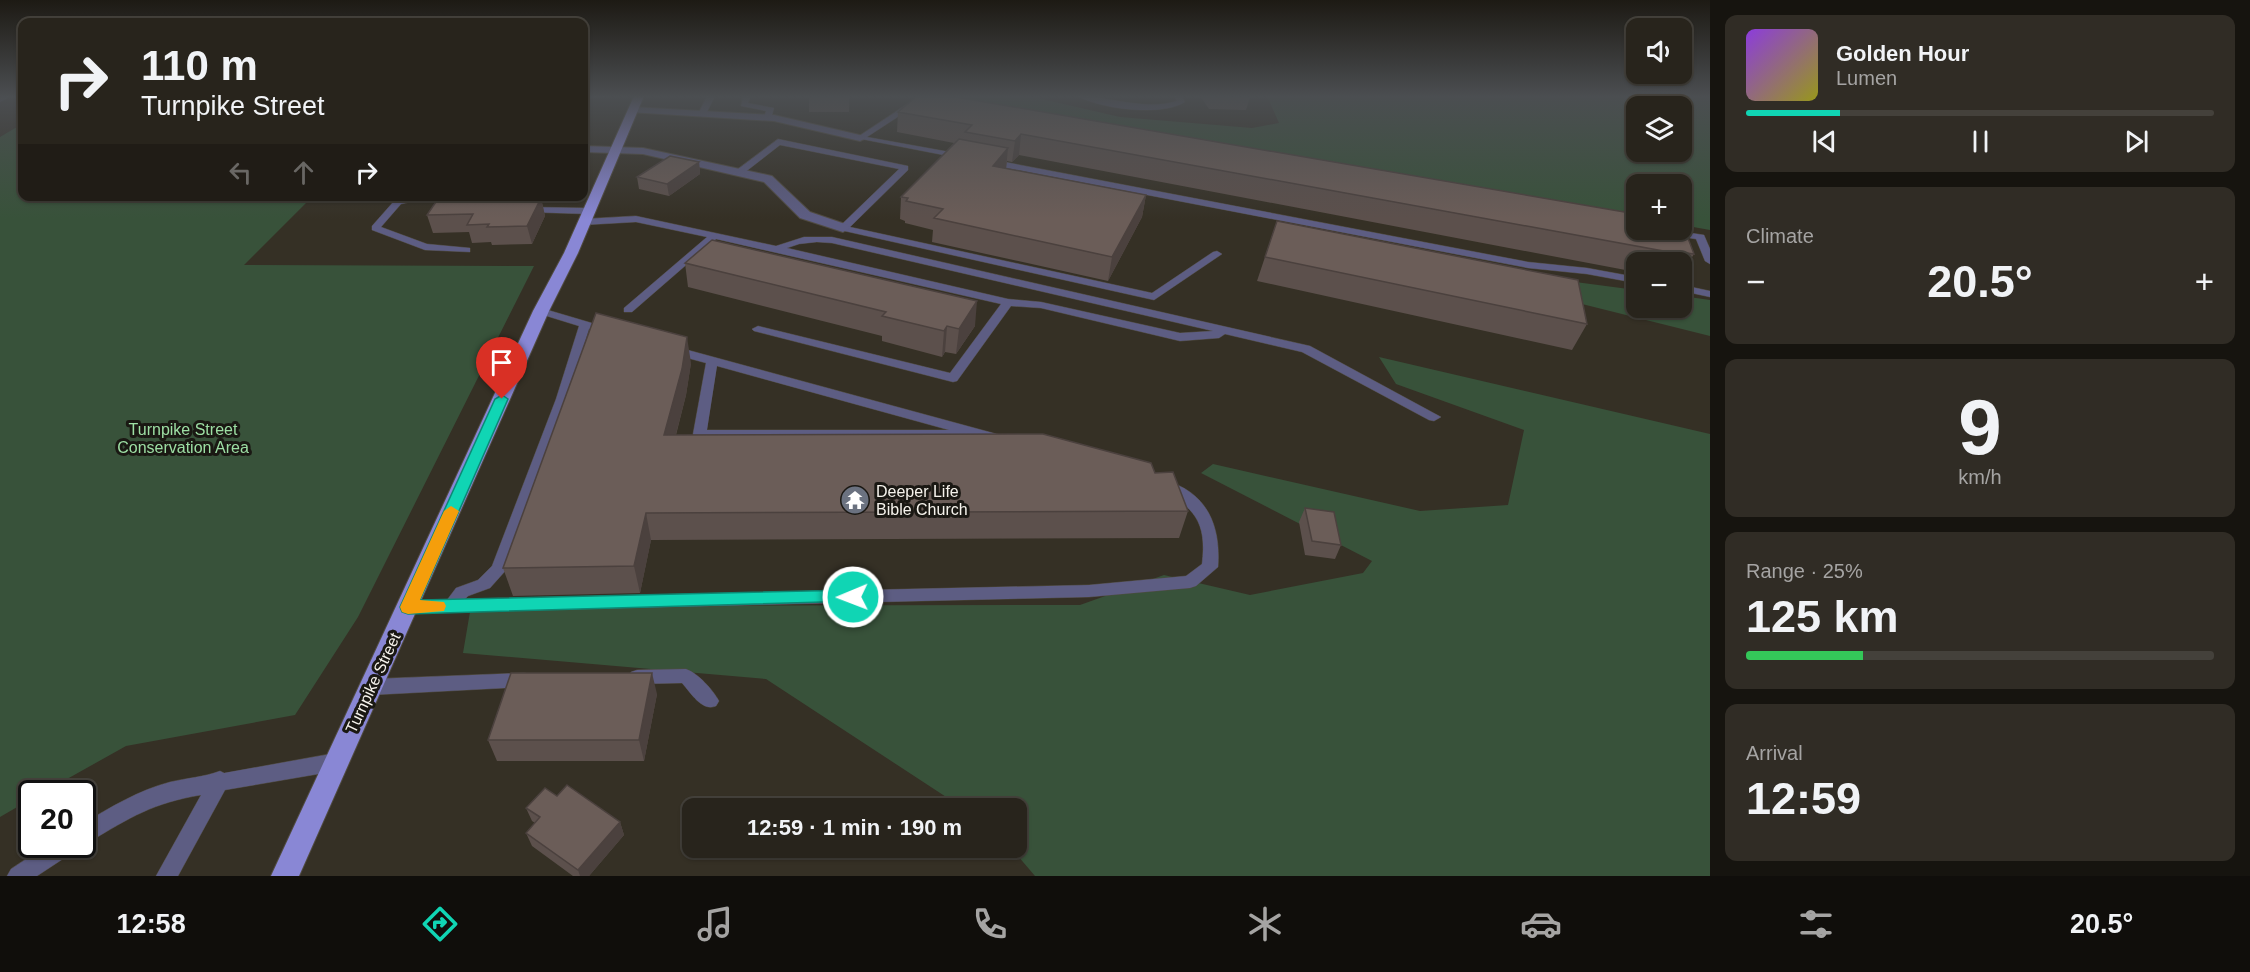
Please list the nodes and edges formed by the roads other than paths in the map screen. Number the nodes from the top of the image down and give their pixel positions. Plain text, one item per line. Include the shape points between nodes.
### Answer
1 (620, 137) edge
2 (855, 137) edge
3 (860, 138) joint
4 (588, 150) edge
5 (613, 153) junction
6 (588, 157) edge
7 (741, 171) junction
8 (403, 201) edge
9 (449, 201) edge
10 (460, 202) edge
11 (516, 208) edge
12 (585, 217) junction
13 (843, 228) junction
14 (714, 236) junction
15 (1692, 236) edge
16 (777, 249) junction
17 (466, 250) dead end
18 (1217, 254) dead end
19 (1710, 261) edge
20 (1626, 278) edge
21 (1692, 290) edge
22 (1710, 294) edge
23 (1008, 302) junction
24 (628, 310) dead end
25 (541, 311) junction
26 (585, 324) junction
27 (758, 329) dead end
28 (1233, 333) junction
29 (627, 337) edge
30 (659, 346) edge
31 (712, 361) junction
32 (1434, 417) dead end
33 (980, 434) junction
34 (1014, 443) edge
35 (1152, 480) edge
36 (451, 606) junction
37 (408, 607) junction
38 (617, 678) edge
39 (547, 680) edge
40 (371, 687) junction
41 (710, 700) dead end
42 (336, 762) junction
43 (220, 780) junction
44 (96, 827) edge
45 (46, 858) edge
46 (18, 876) edge
47 (167, 876) edge
48 (285, 876) edge

1 - 5 main road, Turnpike Street
2 - 3 street
3 - 20 lane via 1528,265
4 - 5 street
5 - 6 street
5 - 7 street via 650,152
5 - 12 main road, Turnpike Street
7 - 13 street via 768,179 805,215
7 - 13 lane via 778,142 904,168
8 - 17 lane via 375,228 425,247
9 - 10 lane
11 - 12 lane
12 - 14 lane via 636,219
12 - 25 main road, Turnpike Street
13 - 18 lane via 1154,297
14 - 16 lane
14 - 24 lane
15 - 19 lane via 1700,237
16 - 23 lane
16 - 28 lane via 795,240 832,240
21 - 22 lane
23 - 27 lane via 953,378
23 - 28 lane via 1041,305 1180,337
25 - 26 lane
25 - 37 main road, Turnpike Street
26 - 29 lane
26 - 36 lane via 562,399 498,569 484,584 462,592
28 - 32 lane via 1306,349
30 - 31 lane
31 - 33 lane
31 - 33 lane via 700,434
33 - 34 lane
35 - 36 lane via 1184,495 1202,511 1213,543 1210,567 1190,582 1089,591
36 - 37 lane
37 - 40 main road, Turnpike Street
38 - 41 lane via 686,676
39 - 40 lane
40 - 42 main road, Turnpike Street
42 - 43 lane
42 - 48 main road, Turnpike Street
43 - 44 lane via 152,797
43 - 47 lane
45 - 46 lane

